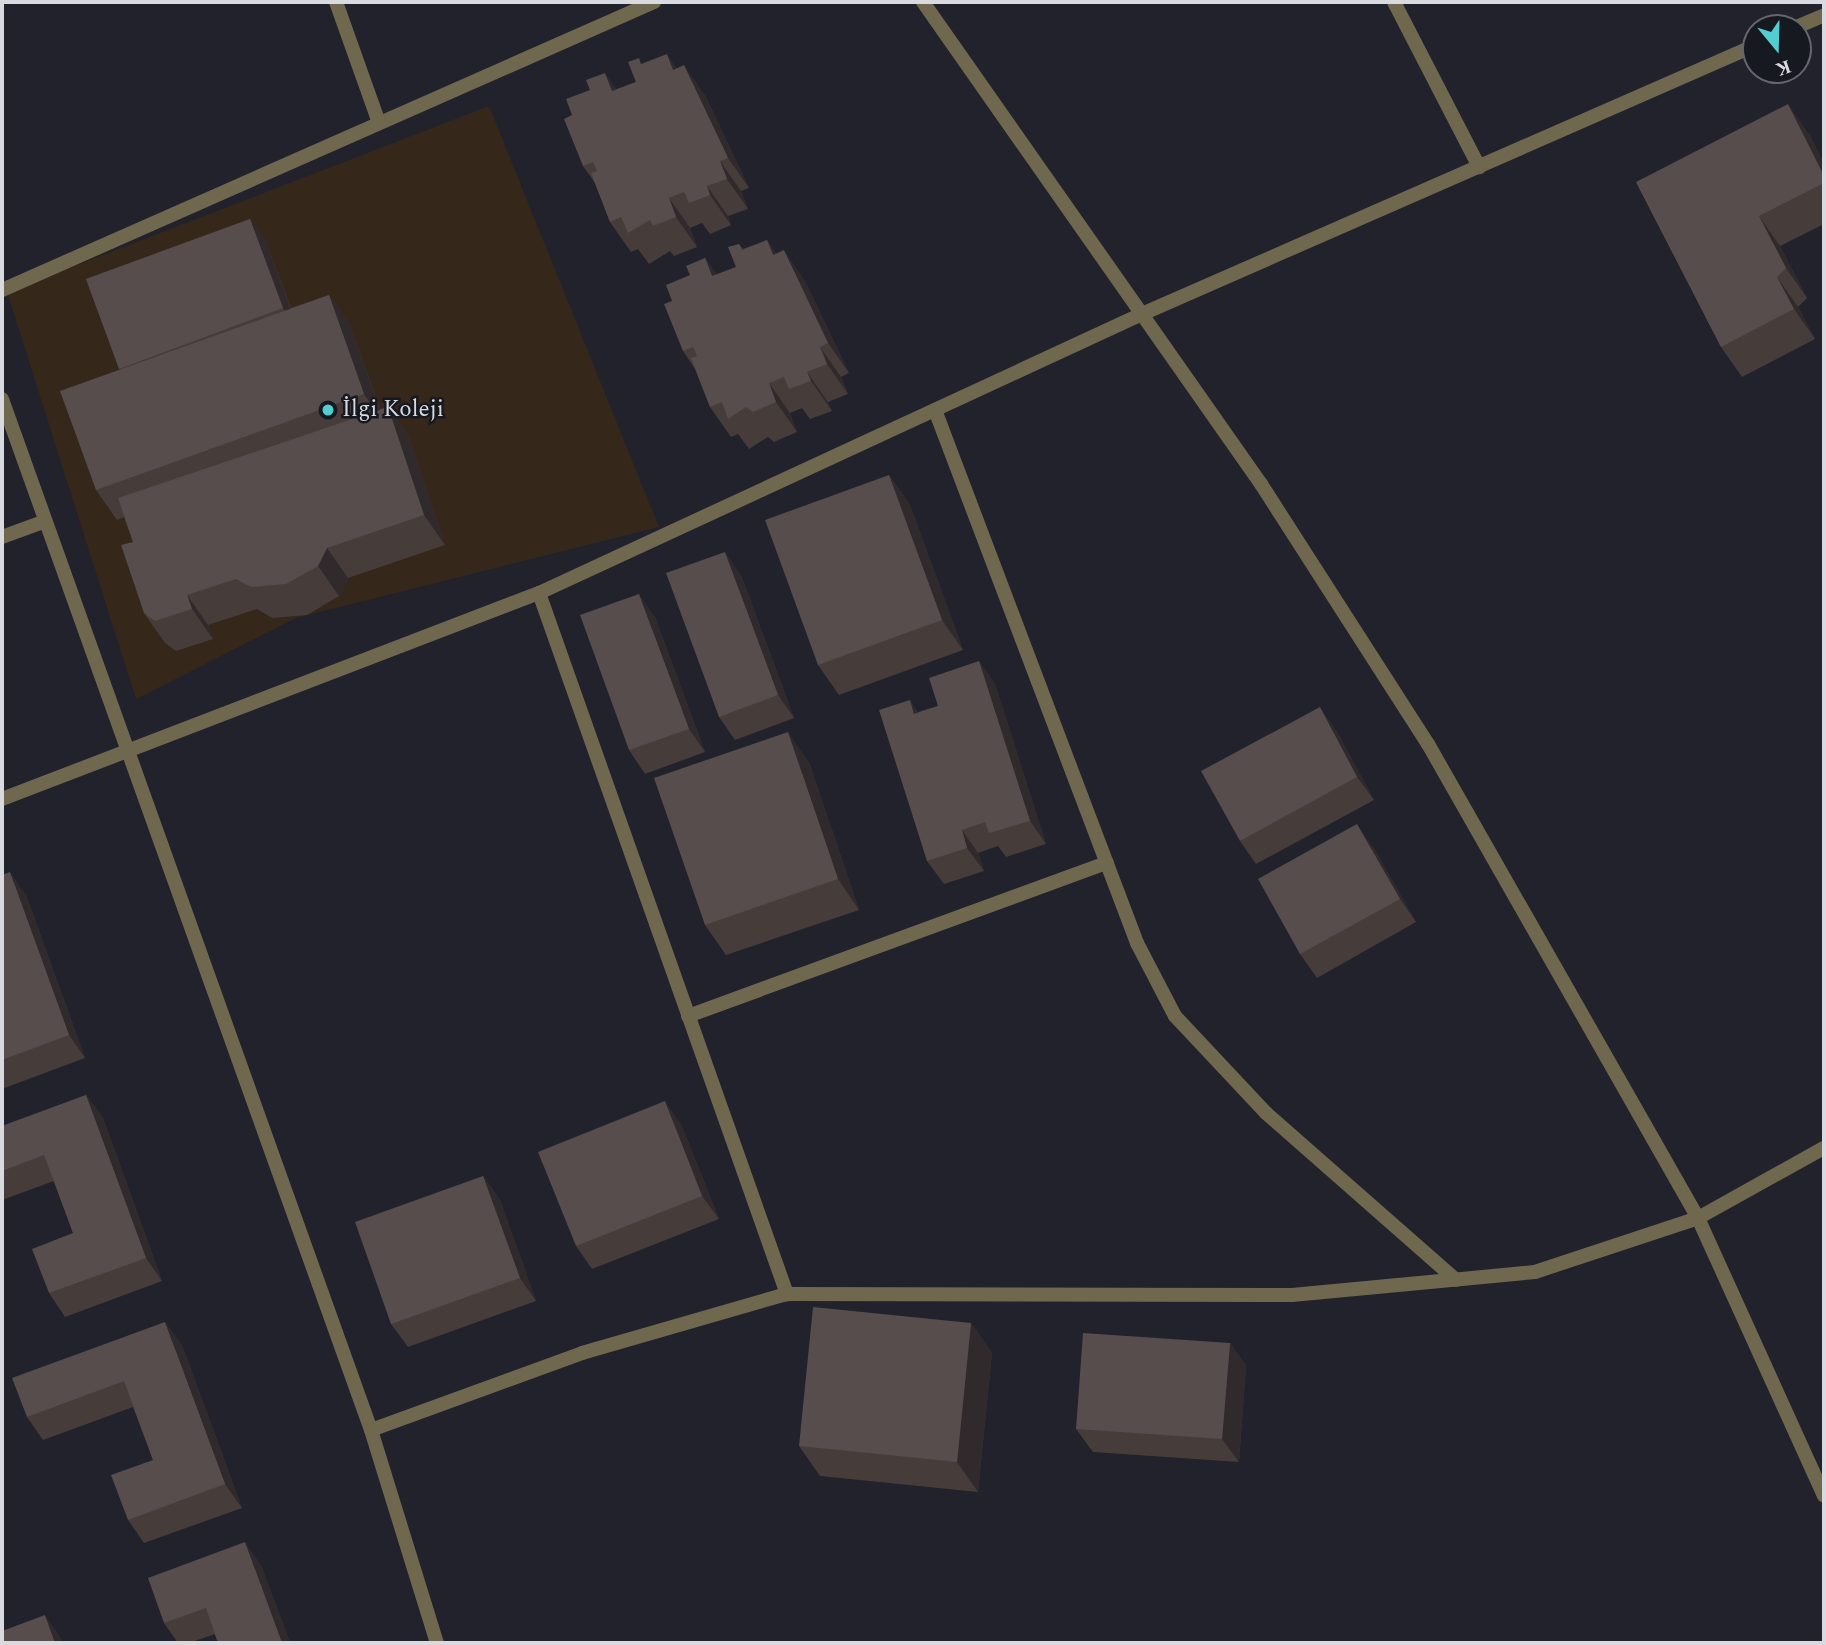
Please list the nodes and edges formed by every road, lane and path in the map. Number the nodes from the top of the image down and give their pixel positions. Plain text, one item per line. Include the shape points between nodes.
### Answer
1 (336, 2) edge
2 (654, 2) edge
3 (923, 2) edge
4 (1394, 2) edge
5 (1742, 51) edge
6 (379, 123) junction
7 (1479, 167) junction
8 (2, 290) edge
9 (1142, 314) junction
10 (2, 399) edge
11 (935, 410) junction
12 (43, 522) junction
13 (2, 537) edge
14 (539, 593) junction
15 (128, 751) junction
16 (2, 799) edge
17 (1107, 863) junction
18 (688, 1016) junction
19 (1824, 1148) edge
20 (1698, 1219) junction
21 (1456, 1280) junction
22 (787, 1294) junction
23 (372, 1430) junction
24 (1824, 1496) edge
25 (438, 1643) edge

1 - 6 street
2 - 6 street
3 - 9 street
4 - 7 street
5 - 7 street
6 - 8 street
7 - 9 street
9 - 11 street
9 - 20 street via 1261,484 1428,744
10 - 12 street
11 - 14 street
11 - 17 street
12 - 13 street
12 - 15 street
14 - 15 street
14 - 18 street
15 - 16 street
15 - 23 street
17 - 18 street
17 - 21 street via 1175,1016 1266,1113
18 - 22 street
19 - 20 street
20 - 21 street via 1535,1272
20 - 24 street
21 - 22 street via 1292,1295
22 - 23 street via 582,1353
23 - 25 street

